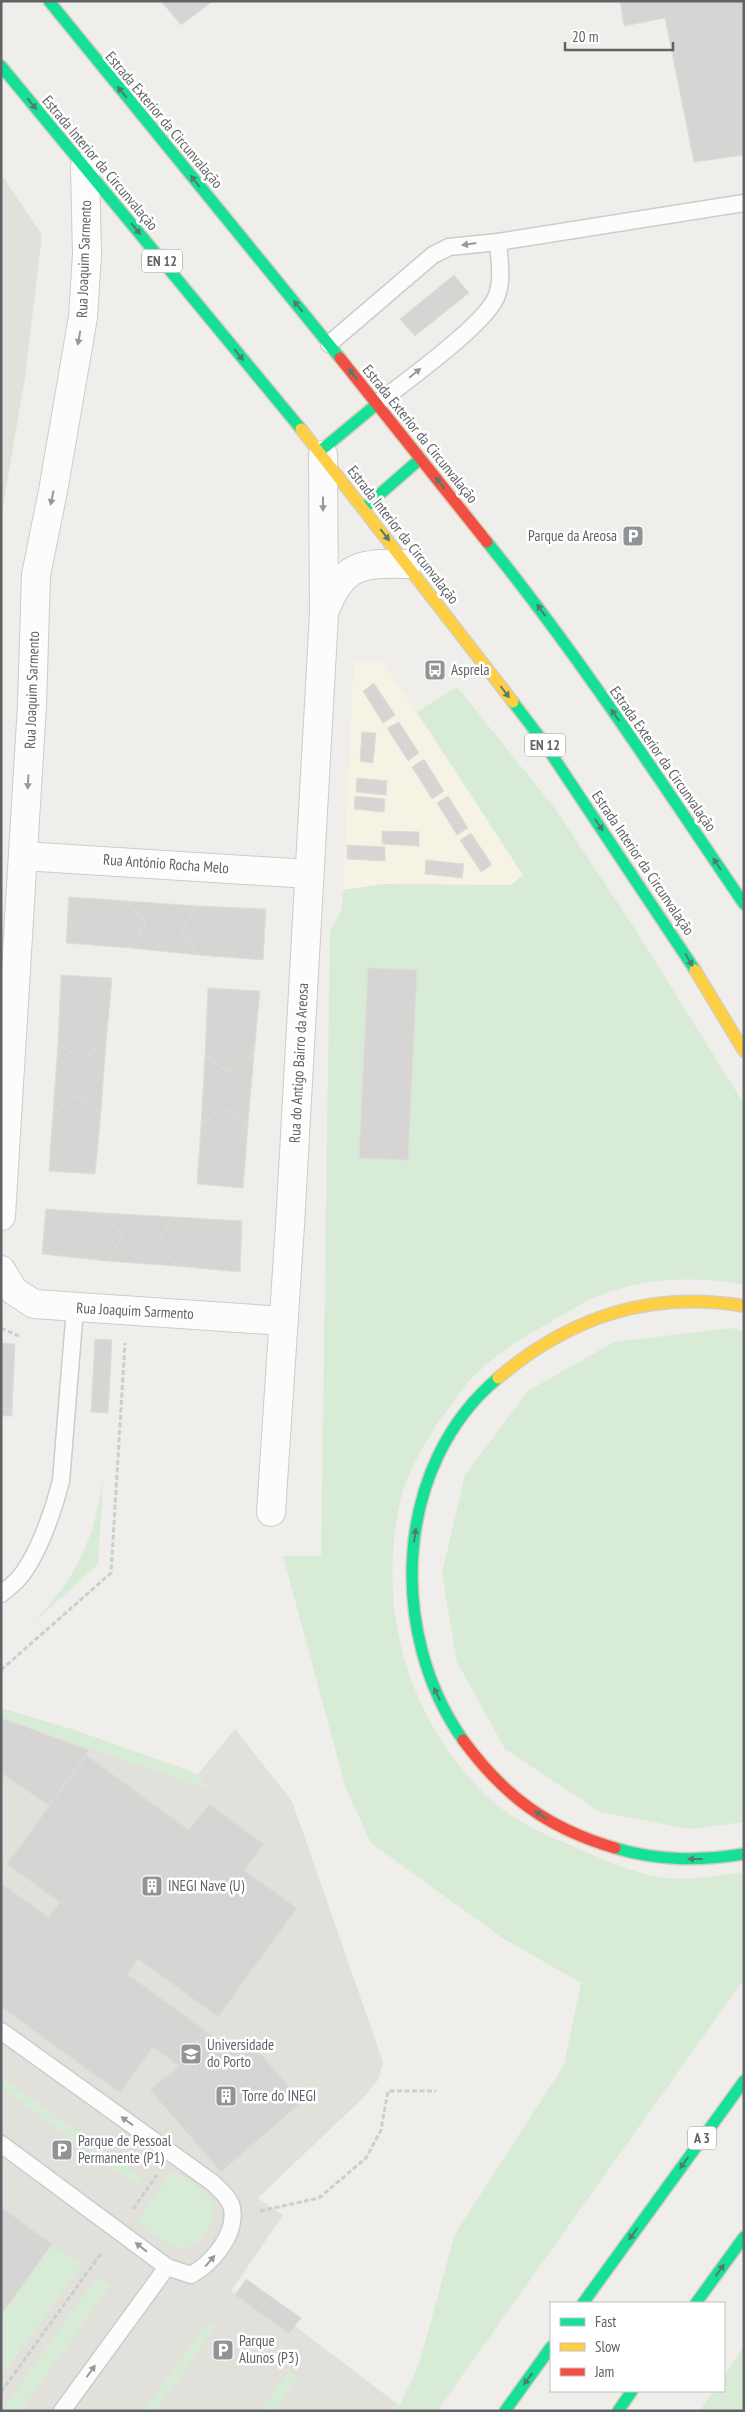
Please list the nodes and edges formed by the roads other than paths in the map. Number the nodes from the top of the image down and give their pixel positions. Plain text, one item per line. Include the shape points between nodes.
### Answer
1 (48, 1) edge
2 (1, 66) edge
3 (85, 168) junction
4 (744, 203) edge
5 (498, 242) junction
6 (329, 344) junction
7 (377, 404) junction
8 (321, 454) junction
9 (420, 459) junction
10 (364, 508) junction
11 (408, 564) junction
12 (324, 614) junction
13 (24, 856) junction
14 (309, 874) junction
15 (744, 904) edge
16 (744, 1051) edge
17 (1, 1216) edge
18 (1, 1270) edge
19 (744, 1306) edge
20 (75, 1308) junction
21 (284, 1321) junction
22 (271, 1512) dead end
23 (1, 1594) edge
24 (744, 1854) edge
25 (1, 2030) edge
26 (744, 2080) edge
27 (1, 2144) edge
28 (744, 2237) edge
29 (167, 2267) junction
30 (584, 2302) edge
31 (697, 2302) edge
32 (550, 2348) edge
33 (631, 2392) edge
34 (62, 2411) edge
35 (505, 2411) edge
36 (618, 2411) edge

6 -> 1 main road, Estrada Exterior da Circunvalação
2 -> 3 main road, Estrada Interior da Circunvalação / EN 12
3 -> 8 main road, Estrada Interior da Circunvalação / EN 12
3 -> 13 street, Rua Joaquim Sarmento via 87,255 83,317 36,575
4 - 5 lane
5 -> 6 lane via 449,247 433,255
7 -> 5 lane via 474,326 490,309 500,283
7 -> 6 main road, Estrada Exterior da Circunvalação
7 - 8 main road
7 - 9 main road, Estrada Exterior da Circunvalação
8 - 10 main road, Estrada Interior da Circunvalação / EN 12
8 -> 12 street, Rua do Antigo Bairro da Areosa
9 - 10 main road
15 -> 9 main road, Estrada Exterior da Circunvalação via 530,595
10 -> 11 main road, Estrada Interior da Circunvalação / EN 12
11 - 12 street, Rua do Antigo Bairro da Areosa via 366,565 351,570 334,589
11 -> 16 main road, Estrada Interior da Circunvalação / EN 12 via 542,740 682,948
12 - 14 street, Rua do Antigo Bairro da Areosa
13 - 14 street, Rua António Rocha Melo
13 - 17 street, Rua Joaquim Sarmento
14 - 21 street, Rua do Antigo Bairro da Areosa
18 - 20 street, Rua Joaquim Sarmento via 14,1291 34,1304
24 -> 19 main road via 709,1859 670,1859 625,1851 583,1837 540,1815 503,1788 472,1753 446,1714 432,1683 421,1652 412,1583 413,1547 428,1478 463,1415 489,1384 518,1359 582,1323 615,1311 687,1300
20 - 21 street, Rua Joaquim Sarmento
20 - 23 lane via 61,1481 30,1563
21 - 22 street, Rua do Antigo Bairro da Areosa
29 -> 25 lane via 191,2275 204,2267 228,2236 232,2207 225,2196 213,2183
26 -> 30 main road, A 3
29 -> 27 lane
31 -> 28 main road
34 -> 29 lane
32 -> 35 main road
33 - 36 main road

